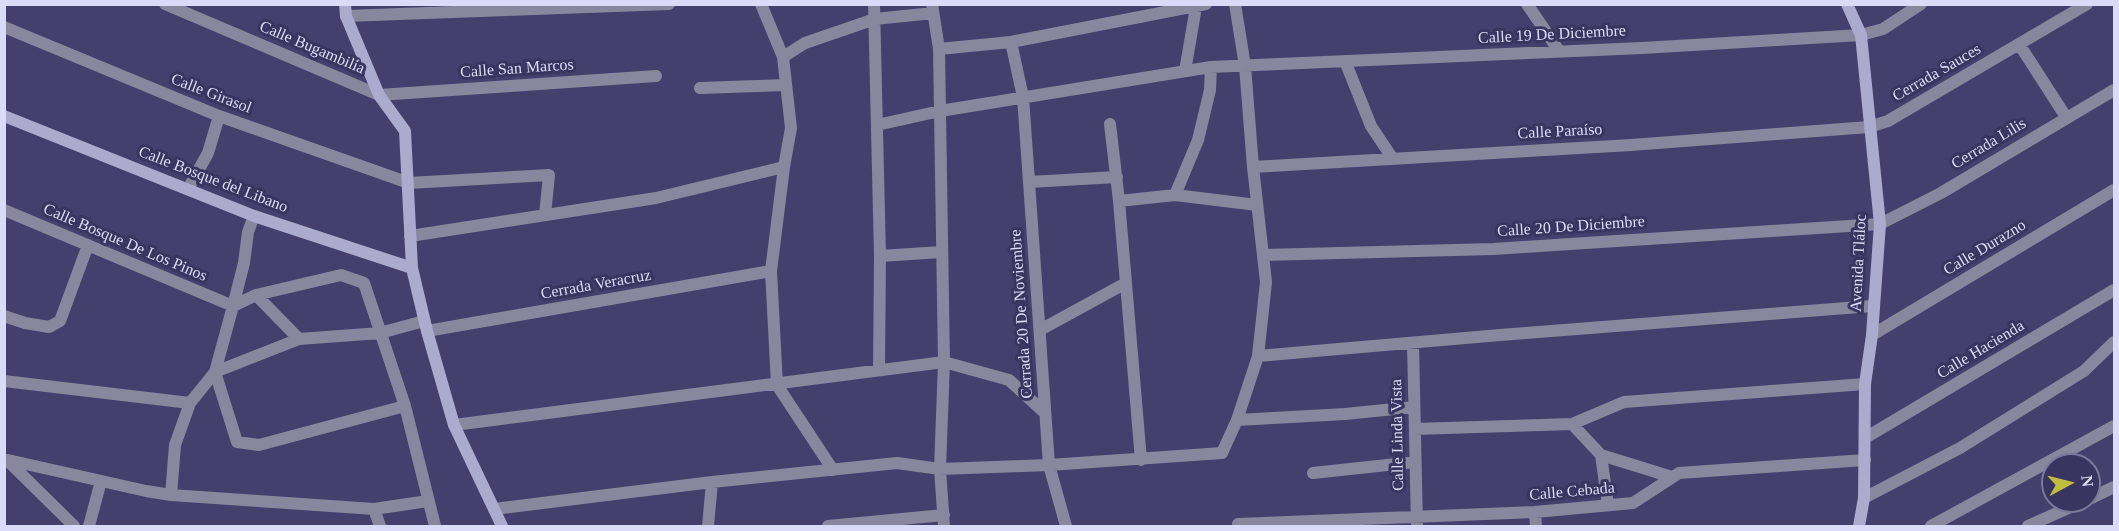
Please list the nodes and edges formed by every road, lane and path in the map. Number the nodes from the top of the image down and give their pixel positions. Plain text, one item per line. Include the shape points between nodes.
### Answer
1 (165, 4) edge
2 (669, 4) edge
3 (761, 4) edge
4 (874, 4) edge
5 (1234, 4) edge
6 (1847, 4) edge
7 (1920, 4) edge
8 (2087, 4) edge
9 (1201, 5) edge
10 (1530, 6) edge
11 (933, 9) edge
12 (345, 10) edge
13 (875, 19) junction
14 (4, 27) edge
15 (1862, 35) junction
16 (1011, 42) junction
17 (2019, 44) junction
18 (939, 49) junction
19 (1559, 51) junction
20 (783, 57) junction
21 (1345, 61) junction
22 (1245, 66) junction
23 (1211, 67) junction
24 (1185, 71) junction
25 (656, 76) dead end
26 (786, 85) junction
27 (700, 88) dead end
28 (2115, 90) edge
29 (379, 95) junction
30 (1023, 97) junction
31 (940, 111) junction
32 (4, 116) edge
33 (219, 116) junction
34 (2066, 117) junction
35 (1110, 124) dead end
36 (877, 125) junction
37 (1869, 127) junction
38 (1392, 159) junction
39 (784, 167) junction
40 (1253, 167) junction
41 (1116, 177) junction
42 (1029, 182) junction
43 (409, 183) junction
44 (188, 189) junction
45 (2115, 190) edge
46 (1175, 195) junction
47 (1119, 201) junction
48 (1257, 206) junction
49 (4, 210) edge
50 (545, 215) junction
51 (254, 216) junction
52 (1880, 224) junction
53 (410, 236) junction
54 (87, 245) junction
55 (941, 252) junction
56 (1263, 255) junction
57 (880, 256) junction
58 (412, 268) junction
59 (771, 271) junction
60 (1126, 283) junction
61 (2115, 290) edge
62 (256, 295) junction
63 (233, 306) junction
64 (1872, 306) junction
65 (4, 316) edge
66 (425, 326) junction
67 (1040, 330) junction
68 (380, 333) junction
69 (1872, 335) junction
70 (299, 339) junction
71 (2115, 342) edge
72 (1413, 343) junction
73 (1258, 356) junction
74 (944, 362) junction
75 (879, 370) junction
76 (215, 372) junction
77 (4, 381) edge
78 (777, 384) junction
79 (1865, 384) junction
80 (190, 403) junction
81 (405, 406) junction
82 (1414, 407) junction
83 (1045, 413) junction
84 (1237, 420) junction
85 (1572, 424) junction
86 (454, 425) junction
87 (2115, 426) edge
88 (1414, 429) junction
89 (1865, 438) junction
90 (1602, 455) junction
91 (6, 459) edge
92 (1141, 460) junction
93 (1864, 460) junction
94 (1415, 462) junction
95 (1049, 465) junction
96 (940, 469) junction
97 (833, 470) junction
98 (1312, 472) dead end
99 (1672, 477) junction
100 (101, 481) junction
101 (712, 482) junction
102 (2115, 487) edge
103 (2101, 493) edge
104 (171, 495) junction
105 (1864, 498) junction
106 (428, 501) junction
107 (1608, 506) junction
108 (374, 509) junction
109 (495, 509) junction
110 (1535, 512) junction
111 (2057, 513) edge
112 (944, 521) edge
113 (1417, 522) edge
114 (1238, 525) dead end
115 (74, 526) edge
116 (89, 526) edge
117 (380, 526) edge
118 (435, 526) edge
119 (502, 526) edge
120 (708, 526) edge
121 (828, 526) edge
122 (1066, 526) edge
123 (1536, 526) edge
124 (1859, 526) edge
125 (1931, 526) edge
126 (2028, 526) edge

1 - 29 street, Calle Bugambilia
2 - 12 street
3 - 20 street
4 - 13 street
5 - 22 street
6 - 15 main road, Avenida Tláloc
7 - 15 street, Calle 19 De Diciembre via 1883,29
8 - 17 street, Cerrada Sauces
9 - 16 street
9 - 24 street
10 - 19 street
11 - 13 street
11 - 18 street
12 - 29 main road
13 - 20 street via 805,43
13 - 36 street
14 - 33 street, Calle Girasol
15 - 19 street, Calle 19 De Diciembre
15 - 37 main road, Avenida Tláloc
16 - 18 street
16 - 30 street, Cerrada 20 De Noviembre
17 - 34 street
17 - 37 street, Cerrada Sauces via 1888,121
18 - 31 street
19 - 21 street, Calle 19 De Diciembre
20 - 26 street
21 - 22 street, Calle 19 De Diciembre
21 - 38 street via 1371,126
22 - 23 street, Calle 19 De Diciembre
22 - 40 street
23 - 24 street, Calle 19 De Diciembre
23 - 46 street via 1198,140
24 - 30 street, Calle 19 De Diciembre
25 - 29 street, Calle San Marcos
26 - 27 street
26 - 39 street via 791,128
28 - 34 street, Cerrada Lilis
29 - 43 main road via 405,131
30 - 31 street, Calle 19 De Diciembre
30 - 42 street, Cerrada 20 De Noviembre
31 - 36 street, Calle 19 De Diciembre
31 - 55 street
32 - 44 main road, Calle Bosque del Libano
33 - 43 street, Calle Girasol
33 - 44 street via 207,153
34 - 52 street, Cerrada Lilis via 1941,193
35 - 41 street
36 - 57 street
37 - 38 street, Calle Paraíso
37 - 52 main road, Avenida Tláloc
38 - 40 street, Calle Paraíso
39 - 50 street via 656,198
39 - 59 street
40 - 48 street
41 - 42 street
41 - 47 street
42 - 67 street, Cerrada 20 De Noviembre
43 - 50 street via 549,175
43 - 53 main road
44 - 51 main road, Calle Bosque del Libano
45 - 69 street, Calle Durazno
46 - 47 street
46 - 48 street
47 - 60 street
48 - 56 street
49 - 54 street, Calle Bosque De Los Pinos
50 - 53 street
51 - 58 main road, Calle Bosque del Libano
51 - 63 street
52 - 56 street, Calle 20 De Diciembre via 1493,249
52 - 64 main road, Avenida Tláloc
53 - 58 main road
54 - 63 street, Calle Bosque De Los Pinos
54 - 65 street via 60,321 49,327
55 - 57 street
55 - 74 street
56 - 73 street via 1266,282
57 - 75 street
58 - 66 main road
59 - 66 street, Cerrada Veracruz
59 - 78 street
60 - 67 street
60 - 92 street
61 - 89 street, Calle Hacienda
62 - 63 street
62 - 68 street via 341,276 364,283
62 - 70 street
63 - 76 street
64 - 69 main road, Avenida Tláloc
64 - 72 street
66 - 68 street, Cerrada Veracruz
66 - 86 main road
67 - 83 street, Cerrada 20 De Noviembre
68 - 70 street
68 - 81 street
69 - 79 main road, Avenida Tláloc
70 - 76 street
71 - 105 street via 2084,372 1960,448
72 - 73 street
72 - 82 street, Calle Linda Vista
73 - 84 street
74 - 75 street
74 - 83 street via 1009,381
74 - 96 street
75 - 78 street
76 - 80 street
76 - 81 street via 237,442 259,445
77 - 80 street
78 - 86 street
78 - 97 street
79 - 85 street via 1624,402
79 - 89 main road, Avenida Tláloc
80 - 104 street via 175,445
81 - 106 street
82 - 84 street
82 - 88 street, Calle Linda Vista
83 - 95 street, Cerrada 20 De Noviembre
84 - 92 street via 1221,453
85 - 88 street
85 - 90 street
86 - 109 main road
87 - 125 street
88 - 94 street, Calle Linda Vista
89 - 93 main road, Avenida Tláloc
90 - 99 street
90 - 107 street
91 - 100 street
91 - 115 street
92 - 95 street
93 - 99 street, Calle Cebada via 1679,473
93 - 105 main road, Avenida Tláloc
94 - 98 street
94 - 113 street, Calle Linda Vista
95 - 96 street
95 - 122 street, Cerrada 20 De Noviembre
96 - 97 street via 897,463
96 - 112 street
97 - 101 street
99 - 107 street, Calle Cebada via 1633,503
100 - 104 street
100 - 116 street
101 - 109 street
101 - 120 street
102 - 103 street
104 - 108 street
105 - 124 main road, Avenida Tláloc
106 - 108 street
106 - 118 street
107 - 110 street, Calle Cebada
108 - 117 street
109 - 119 main road
110 - 113 street, Calle Cebada
110 - 123 street
111 - 126 street
112 - 121 street
113 - 114 street, Calle Cebada

